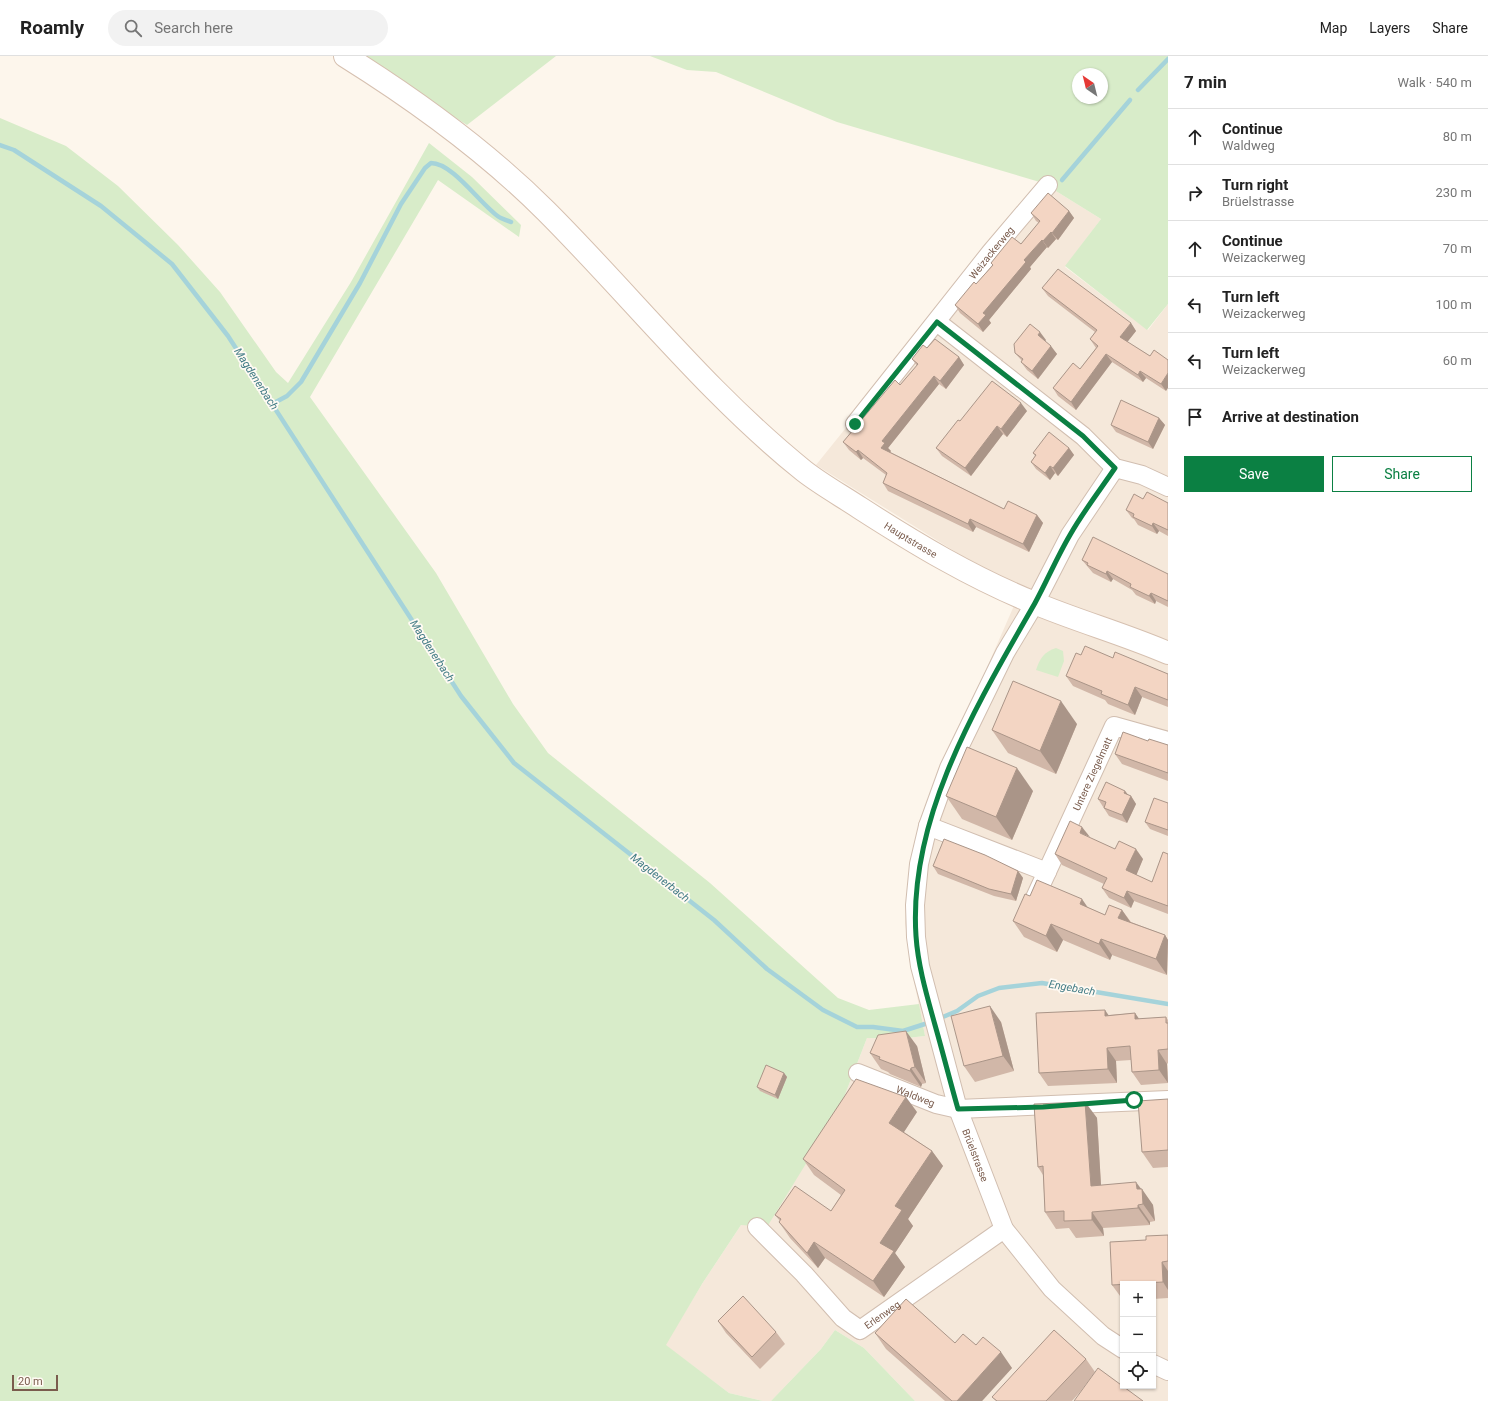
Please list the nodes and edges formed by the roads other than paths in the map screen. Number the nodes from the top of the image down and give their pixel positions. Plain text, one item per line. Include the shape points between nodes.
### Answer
1 (346, 56) edge
2 (1048, 185) dead end
3 (937, 322) junction
4 (855, 424) dead end
5 (1115, 468) junction
6 (1168, 487) edge
7 (1035, 603) junction
8 (1168, 653) edge
9 (1168, 741) edge
10 (928, 826) junction
11 (1047, 872) junction
12 (1034, 900) edge
13 (858, 1073) dead end
14 (1168, 1100) edge
15 (958, 1109) junction
16 (757, 1227) dead end
17 (1004, 1229) junction
18 (1120, 1347) edge
19 (1156, 1366) edge
20 (1168, 1372) edge

1 - 7 main road, Hauptstrasse via 396,88 500,169 562,228 735,412 806,472 916,544 968,573
2 - 3 street, Weizackerweg
3 - 4 street, Weizackerweg
3 - 5 street via 1083,436
5 - 6 street via 1142,475
5 - 7 street via 1070,535
7 - 8 main road, Hauptstrasse
7 - 10 street, Brüelstrasse via 1005,653 949,768
9 - 11 street, Untere Ziegelmatt via 1114,726
10 - 11 street
10 - 15 street, Brüelstrasse via 919,864 915,906 916,937 929,1003
11 - 12 street, Untere Ziegelmatt
13 - 15 street, Waldweg via 936,1104
14 - 15 street, Waldweg
15 - 17 street, Brüelstrasse
16 - 17 street, Erlenweg via 844,1318 860,1330
17 - 18 street, Brüelstrasse via 1052,1289 1103,1336
19 - 20 street

